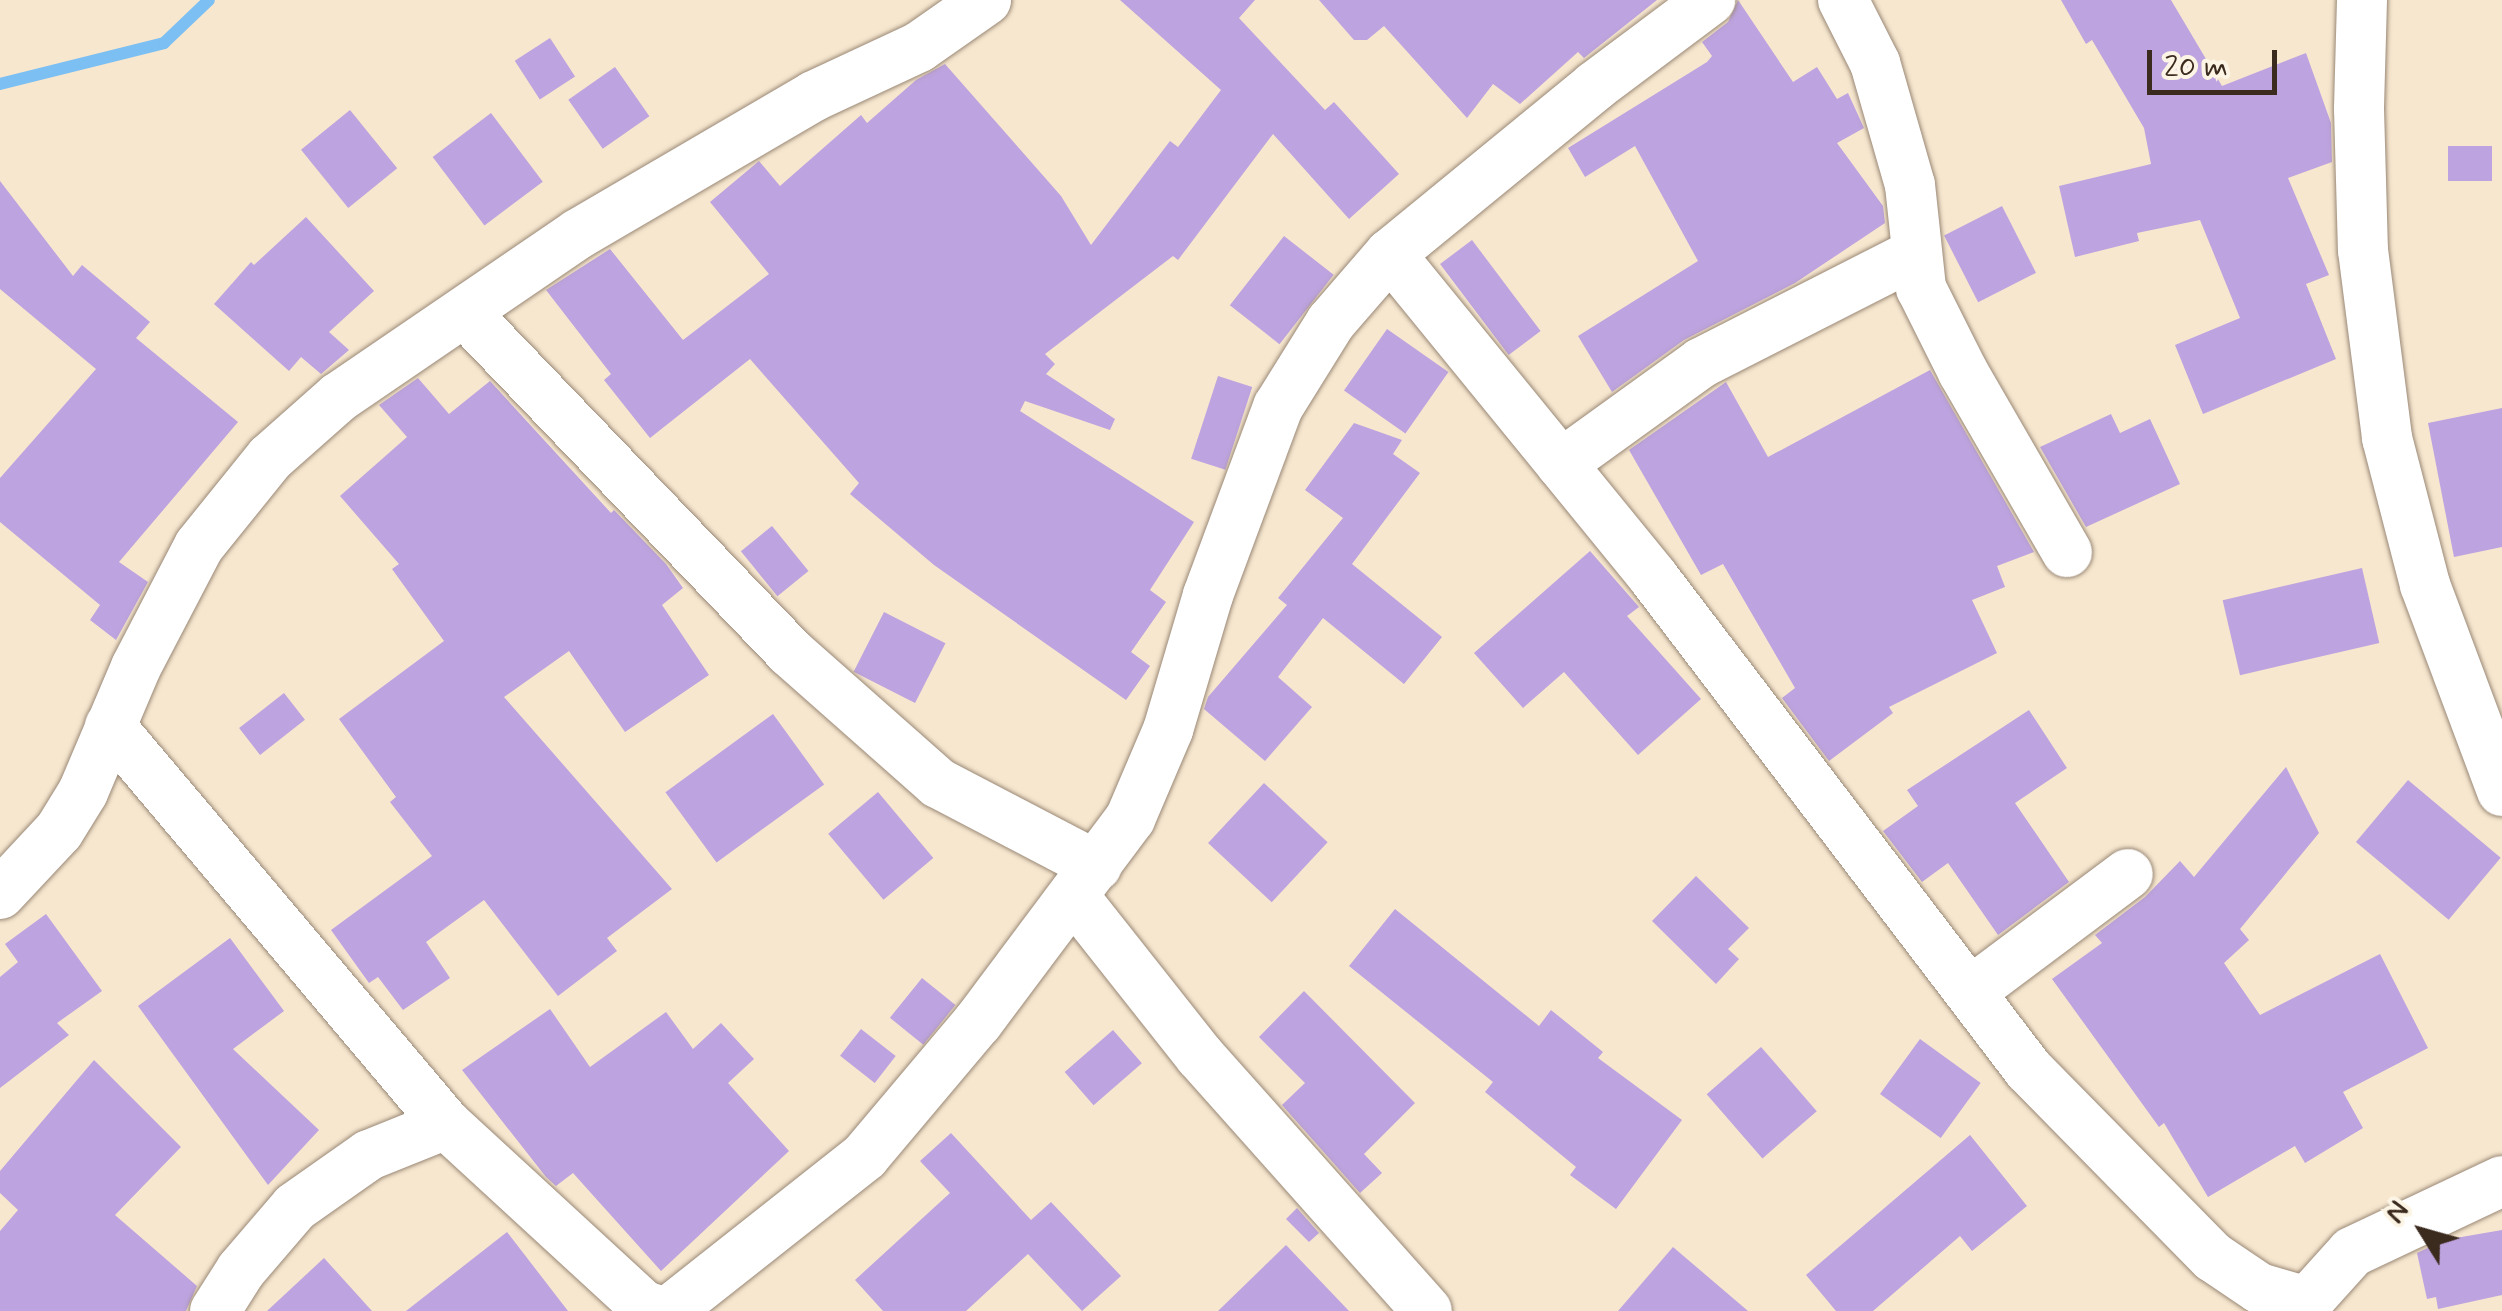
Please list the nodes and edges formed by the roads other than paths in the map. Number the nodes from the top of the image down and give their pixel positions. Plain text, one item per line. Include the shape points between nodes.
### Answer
1 (986, 0) edge
2 (1710, 0) edge
3 (1843, 0) edge
4 (2362, 0) edge
5 (1390, 254) junction
6 (1915, 254) junction
7 (465, 313) junction
8 (1561, 464) junction
9 (2067, 552) dead end
10 (110, 726) junction
11 (2502, 792) edge
12 (2128, 874) dead end
13 (1086, 882) junction
14 (0, 894) edge
15 (1970, 992) junction
16 (446, 1124) junction
17 (2502, 1181) edge
18 (2306, 1307) edge
19 (215, 1311) edge
20 (660, 1311) edge
21 (669, 1311) edge
22 (1428, 1311) edge

1 - 7 street via 919,47 715,151
2 - 5 street
3 - 6 street via 1875,63 1910,186
4 - 11 street via 2363,250 2387,438 2426,585
5 - 8 street
5 - 13 street via 1331,322 1278,407 1208,595 1168,730 1130,819
6 - 8 street via 1701,363
6 - 9 street via 1921,288 1963,372
7 - 10 street via 339,396 270,458 199,546
7 - 13 street via 790,652 938,783
8 - 15 street
10 - 14 street via 84,792 59,831
10 - 16 street
12 - 15 street
13 - 21 street via 865,1156
13 - 22 street via 1200,1056
15 - 18 street via 2028,1069 2213,1257 2259,1288
16 - 19 street via 370,1155 294,1208
16 - 20 street via 644,1306
17 - 18 street via 2352,1252

